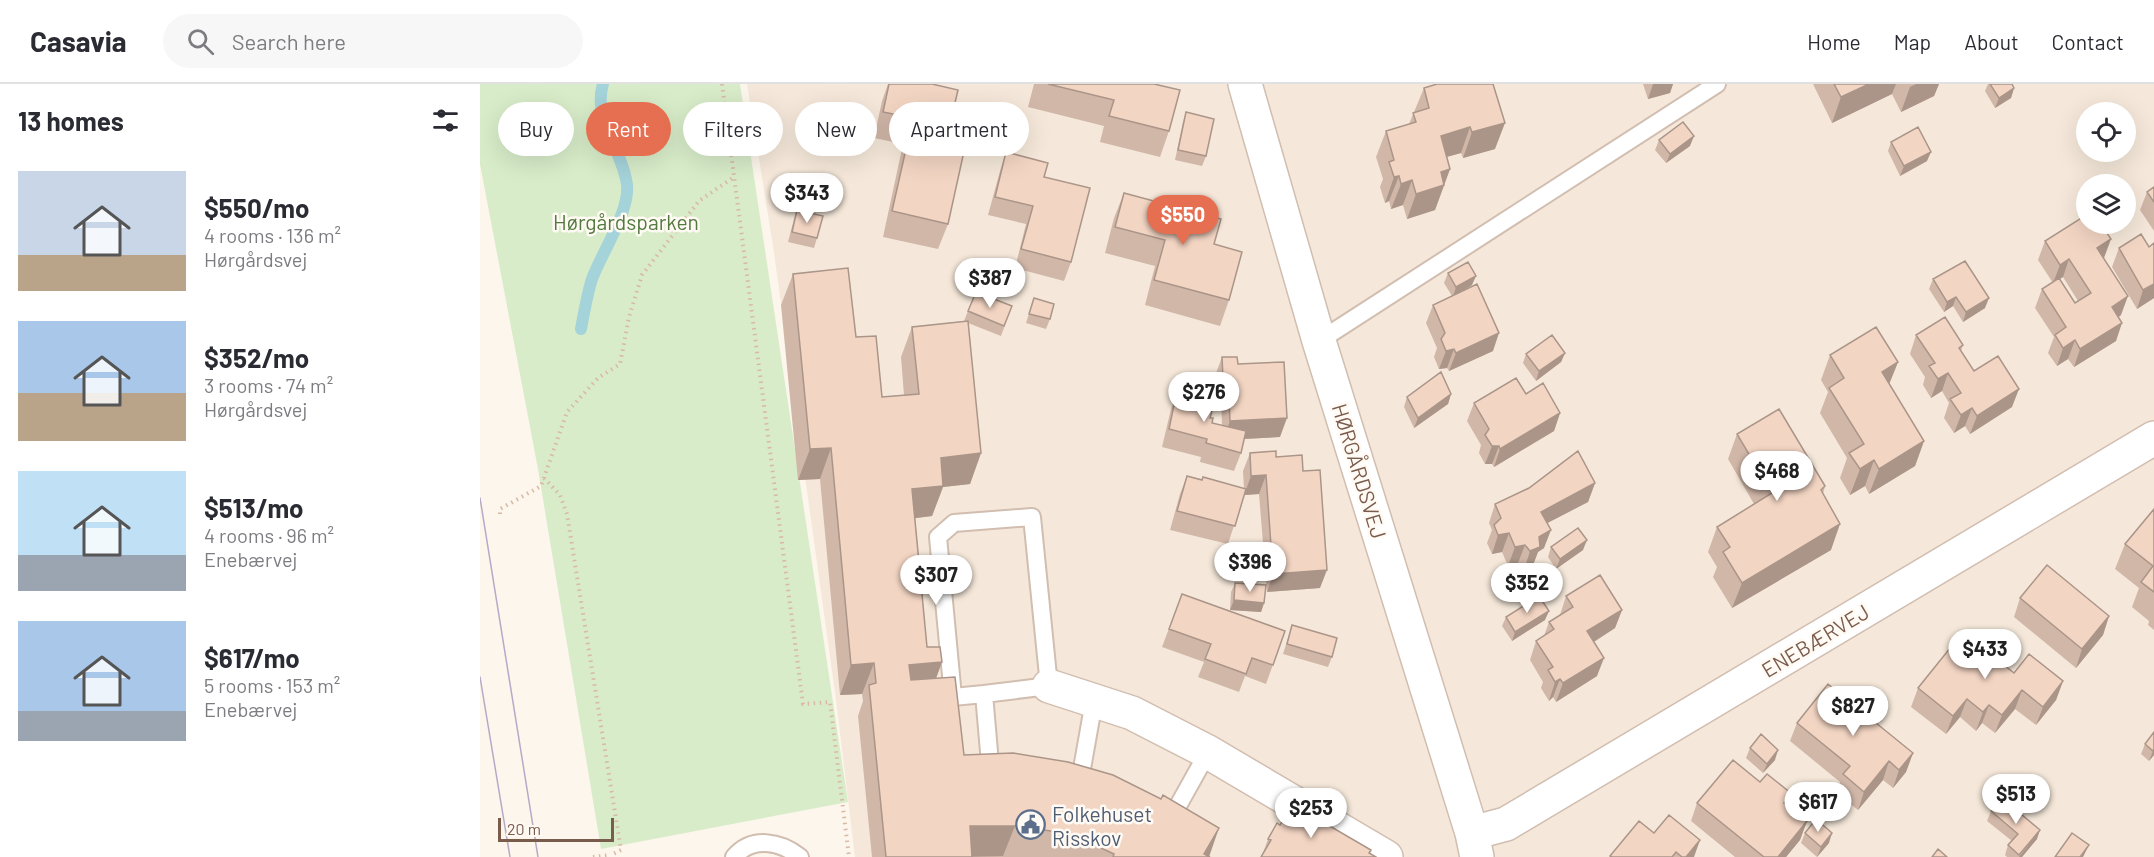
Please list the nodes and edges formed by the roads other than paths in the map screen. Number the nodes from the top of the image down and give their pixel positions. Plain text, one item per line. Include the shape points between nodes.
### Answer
1 (1245, 84) edge
2 (1717, 84) edge
3 (1319, 341) junction
4 (2150, 446) edge
5 (1049, 686) junction
6 (984, 694) junction
7 (1094, 701) junction
8 (1208, 752) junction
9 (991, 775) edge
10 (1080, 780) edge
11 (1169, 823) edge
12 (1475, 845) edge
13 (734, 857) edge
14 (800, 857) edge
15 (1386, 857) edge

1 - 3 street, HØRGÅRDSVEJ
2 - 3 lane
3 - 12 street, HØRGÅRDSVEJ
4 - 12 street, ENEBÆRVEJ
5 - 6 lane
5 - 6 lane via 1032,517 954,523 938,537 953,697
5 - 7 street
6 - 9 lane
7 - 8 street via 1132,713
7 - 10 lane
8 - 11 lane
8 - 15 street
13 - 14 lane via 755,843 774,843

